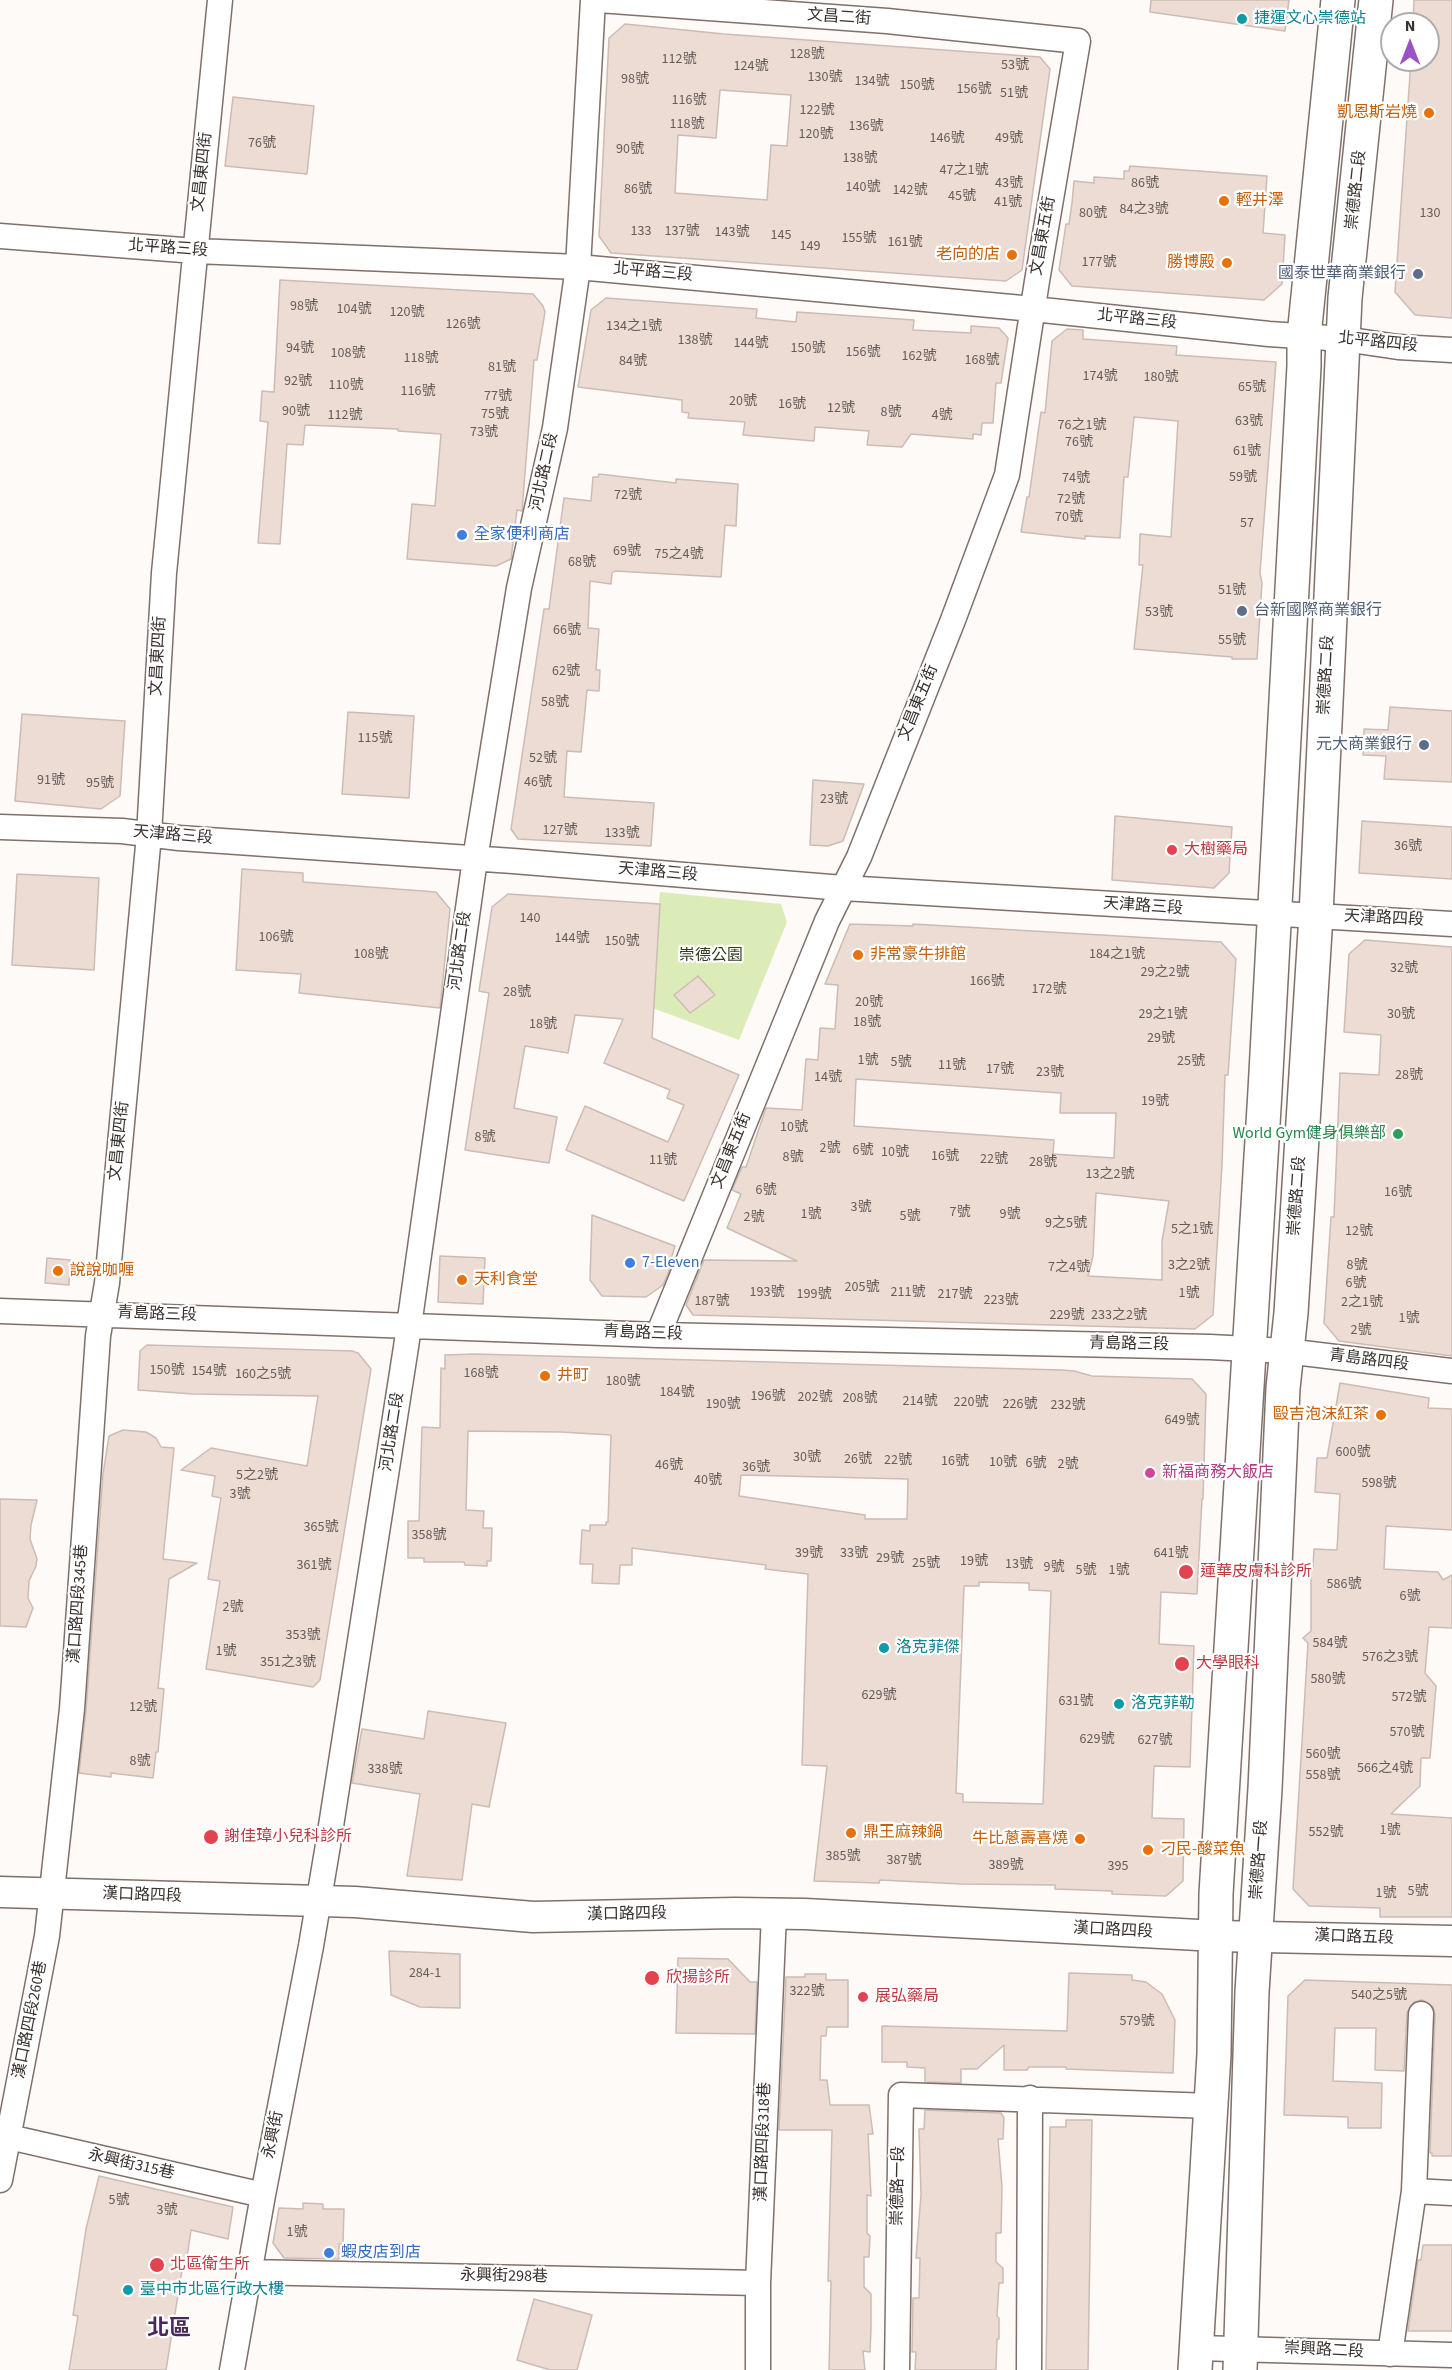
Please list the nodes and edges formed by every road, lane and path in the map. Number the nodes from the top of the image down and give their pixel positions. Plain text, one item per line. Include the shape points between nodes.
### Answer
1 (220, 0) edge
2 (593, 0) edge
3 (599, 0) edge
4 (1338, 0) edge
5 (1376, 0) edge
6 (1078, 41) joint
7 (0, 236) edge
8 (196, 251) junction
9 (578, 267) junction
10 (1032, 309) junction
11 (1304, 336) junction
12 (1344, 339) junction
13 (1452, 350) edge
14 (0, 827) edge
15 (149, 835) junction
16 (475, 859) junction
17 (843, 888) junction
18 (1273, 913) junction
19 (1316, 915) junction
20 (1452, 924) edge
21 (0, 1311) edge
22 (102, 1313) junction
23 (408, 1324) junction
24 (658, 1335) junction
25 (1248, 1349) junction
26 (1286, 1351) junction
27 (1452, 1371) edge
28 (0, 1892) edge
29 (53, 1894) junction
30 (318, 1901) junction
31 (774, 1914) junction
32 (1217, 1936) junction
33 (1255, 1936) junction
34 (1452, 1941) edge
35 (1421, 2014) dead end
36 (1030, 2098) junction
37 (1211, 2106) junction
38 (4, 2135) edge
39 (0, 2180) edge
40 (1414, 2191) junction
41 (1452, 2193) edge
42 (263, 2195) junction
43 (249, 2272) junction
44 (758, 2283) junction
45 (1390, 2354) junction
46 (1452, 2355) edge
47 (1196, 2359) edge
48 (1240, 2359) edge
49 (232, 2370) edge
50 (758, 2370) edge
51 (897, 2370) edge
52 (1029, 2370) edge

1 - 8 street, 文昌東四街
2 - 9 street, 河北路二段
3 - 6 street, 文昌二街 via 887,21
4 - 11 main road
5 - 12 main road, 崇德路二段
6 - 10 street, 文昌東五街
7 - 8 street, 北平路三段
8 - 9 street, 北平路三段
8 - 15 street, 文昌東四街 via 164,573
9 - 10 street, 北平路三段
9 - 16 street, 河北路二段 via 555,428 519,588
10 - 11 street, 北平路三段
10 - 17 street, 文昌東五街 via 1007,475 859,857
11 - 12 street, 北平路四段
11 - 18 main road
12 - 13 street, 北平路四段
12 - 19 main road, 崇德路二段
14 - 15 street, 天津路三段
15 - 16 street, 天津路三段
15 - 22 street, 文昌東四街
16 - 17 street, 天津路三段
16 - 23 street, 河北路二段
17 - 18 street, 天津路三段
17 - 24 street, 文昌東五街
18 - 19 street, 天津路三段
18 - 25 main road
19 - 20 street, 天津路四段
19 - 26 main road, 崇德路二段
21 - 22 street, 青島路三段
22 - 23 street, 青島路三段
22 - 29 street, 漢口路四段345巷 via 72,1709
23 - 24 street, 青島路三段
23 - 30 street, 河北路二段
24 - 25 street, 青島路三段
25 - 26 street, 青島路三段
25 - 32 main road via 1216,1894
26 - 27 street, 青島路四段
26 - 33 main road, 崇德路一段
28 - 29 street, 漢口路四段
29 - 30 street, 漢口路四段
29 - 38 street, 漢口路四段260巷
30 - 31 street, 漢口路四段 via 533,1917
30 - 42 street, 永興街
31 - 32 street, 漢口路四段
31 - 44 street, 漢口路四段318巷
32 - 33 street, 漢口路四段
32 - 37 main road
33 - 34 street, 漢口路五段
33 - 48 main road, 崇德路一段
35 - 40 street
36 - 37 street, 崇德路一段
36 - 51 street, 崇德路一段 via 901,2095
36 - 52 street
37 - 47 main road
38 - 39 street, 漢口路四段260巷
38 - 42 street, 永興街315巷
40 - 41 street
40 - 45 street
42 - 43 street, 永興街
43 - 44 street, 永興街298巷
43 - 49 street, 永興街
44 - 50 street, 漢口路四段318巷
45 - 46 street, 崇興路二段
45 - 48 street, 崇興路二段
47 - 48 street, 崇興路二段

